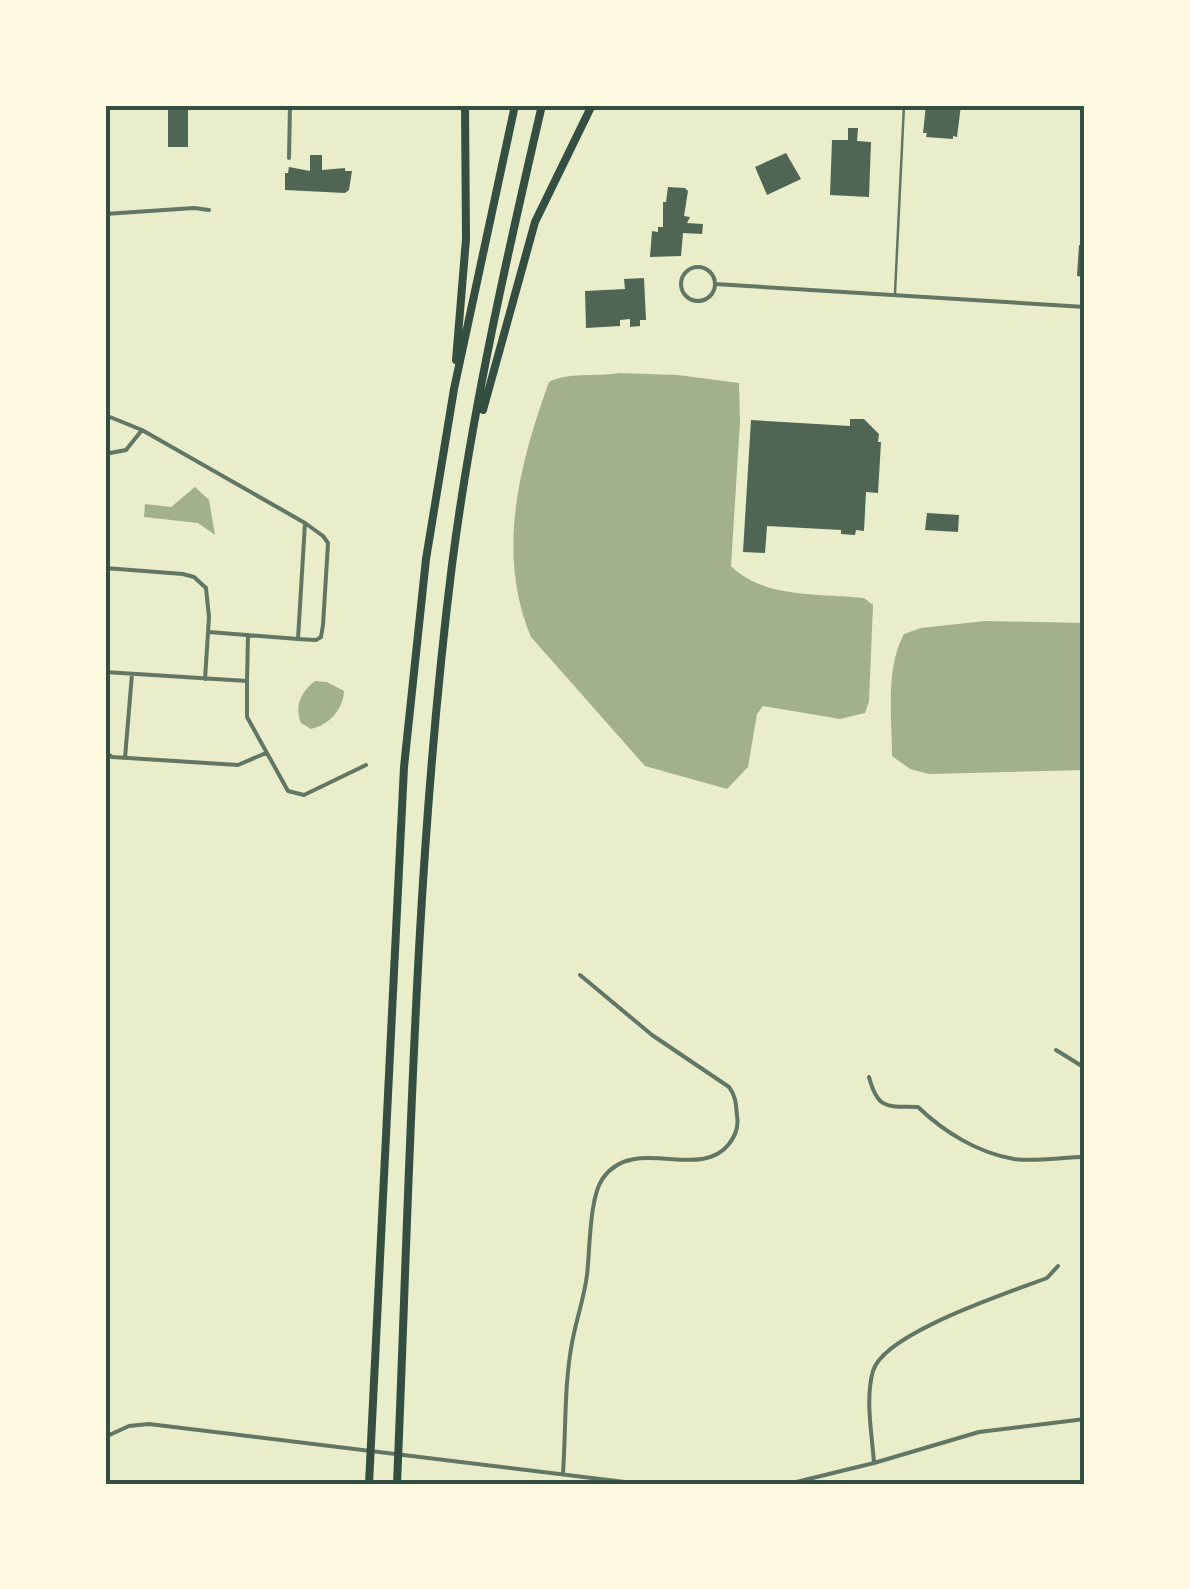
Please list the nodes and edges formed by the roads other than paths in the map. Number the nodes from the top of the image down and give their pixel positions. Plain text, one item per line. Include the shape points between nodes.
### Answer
1 (290, 105) edge
2 (465, 105) edge
3 (515, 105) edge
4 (542, 105) edge
5 (592, 105) edge
6 (904, 105) edge
7 (289, 158) dead end
8 (209, 210) dead end
9 (105, 214) edge
10 (715, 284) junction
11 (895, 296) junction
12 (1085, 307) edge
13 (454, 389) junction
14 (105, 416) edge
15 (142, 430) junction
16 (474, 433) junction
17 (105, 454) edge
18 (305, 523) junction
19 (105, 568) edge
20 (208, 632) junction
21 (248, 635) junction
22 (298, 639) junction
23 (105, 672) edge
24 (132, 674) junction
25 (205, 678) junction
26 (246, 681) junction
27 (105, 752) edge
28 (266, 753) junction
29 (125, 758) junction
30 (366, 765) dead end
31 (580, 975) dead end
32 (1056, 1050) dead end
33 (1085, 1068) edge
34 (870, 1077) dead end
35 (1085, 1156) edge
36 (1058, 1266) dead end
37 (1085, 1419) edge
38 (105, 1437) edge
39 (874, 1464) junction
40 (564, 1473) junction
41 (369, 1484) edge
42 (396, 1484) edge
43 (641, 1484) edge
44 (788, 1484) edge

1 - 7 street
2 - 13 highway via 466,239
3 - 13 highway
4 - 16 highway
5 - 16 highway via 535,222
6 - 11 lane
8 - 9 street
10 - 10 street via 708,270 697,267 681,281 686,296 696,300 707,298
10 - 11 street
11 - 12 street
13 - 41 highway via 426,559 404,767
14 - 15 street
15 - 17 street via 126,450
15 - 18 street
16 - 42 highway via 430,770
18 - 22 street
18 - 22 street via 328,543 321,637
19 - 20 street via 183,574 202,583
20 - 21 street
20 - 25 street
21 - 22 street
21 - 26 street
23 - 24 street
24 - 25 street
24 - 29 street
25 - 26 street
26 - 28 street via 247,718
27 - 29 street
28 - 29 street via 238,764
28 - 30 street via 282,786 296,795
31 - 40 street via 729,1087 738,1124 722,1153 708,1159 649,1156 615,1165 600,1180 571,1347
32 - 33 street
34 - 35 street via 885,1105 918,1107 968,1144 1014,1159
36 - 39 street via 1046,1278 887,1349 870,1387
37 - 39 street via 979,1432
38 - 40 street via 149,1424
39 - 44 street
40 - 43 street

